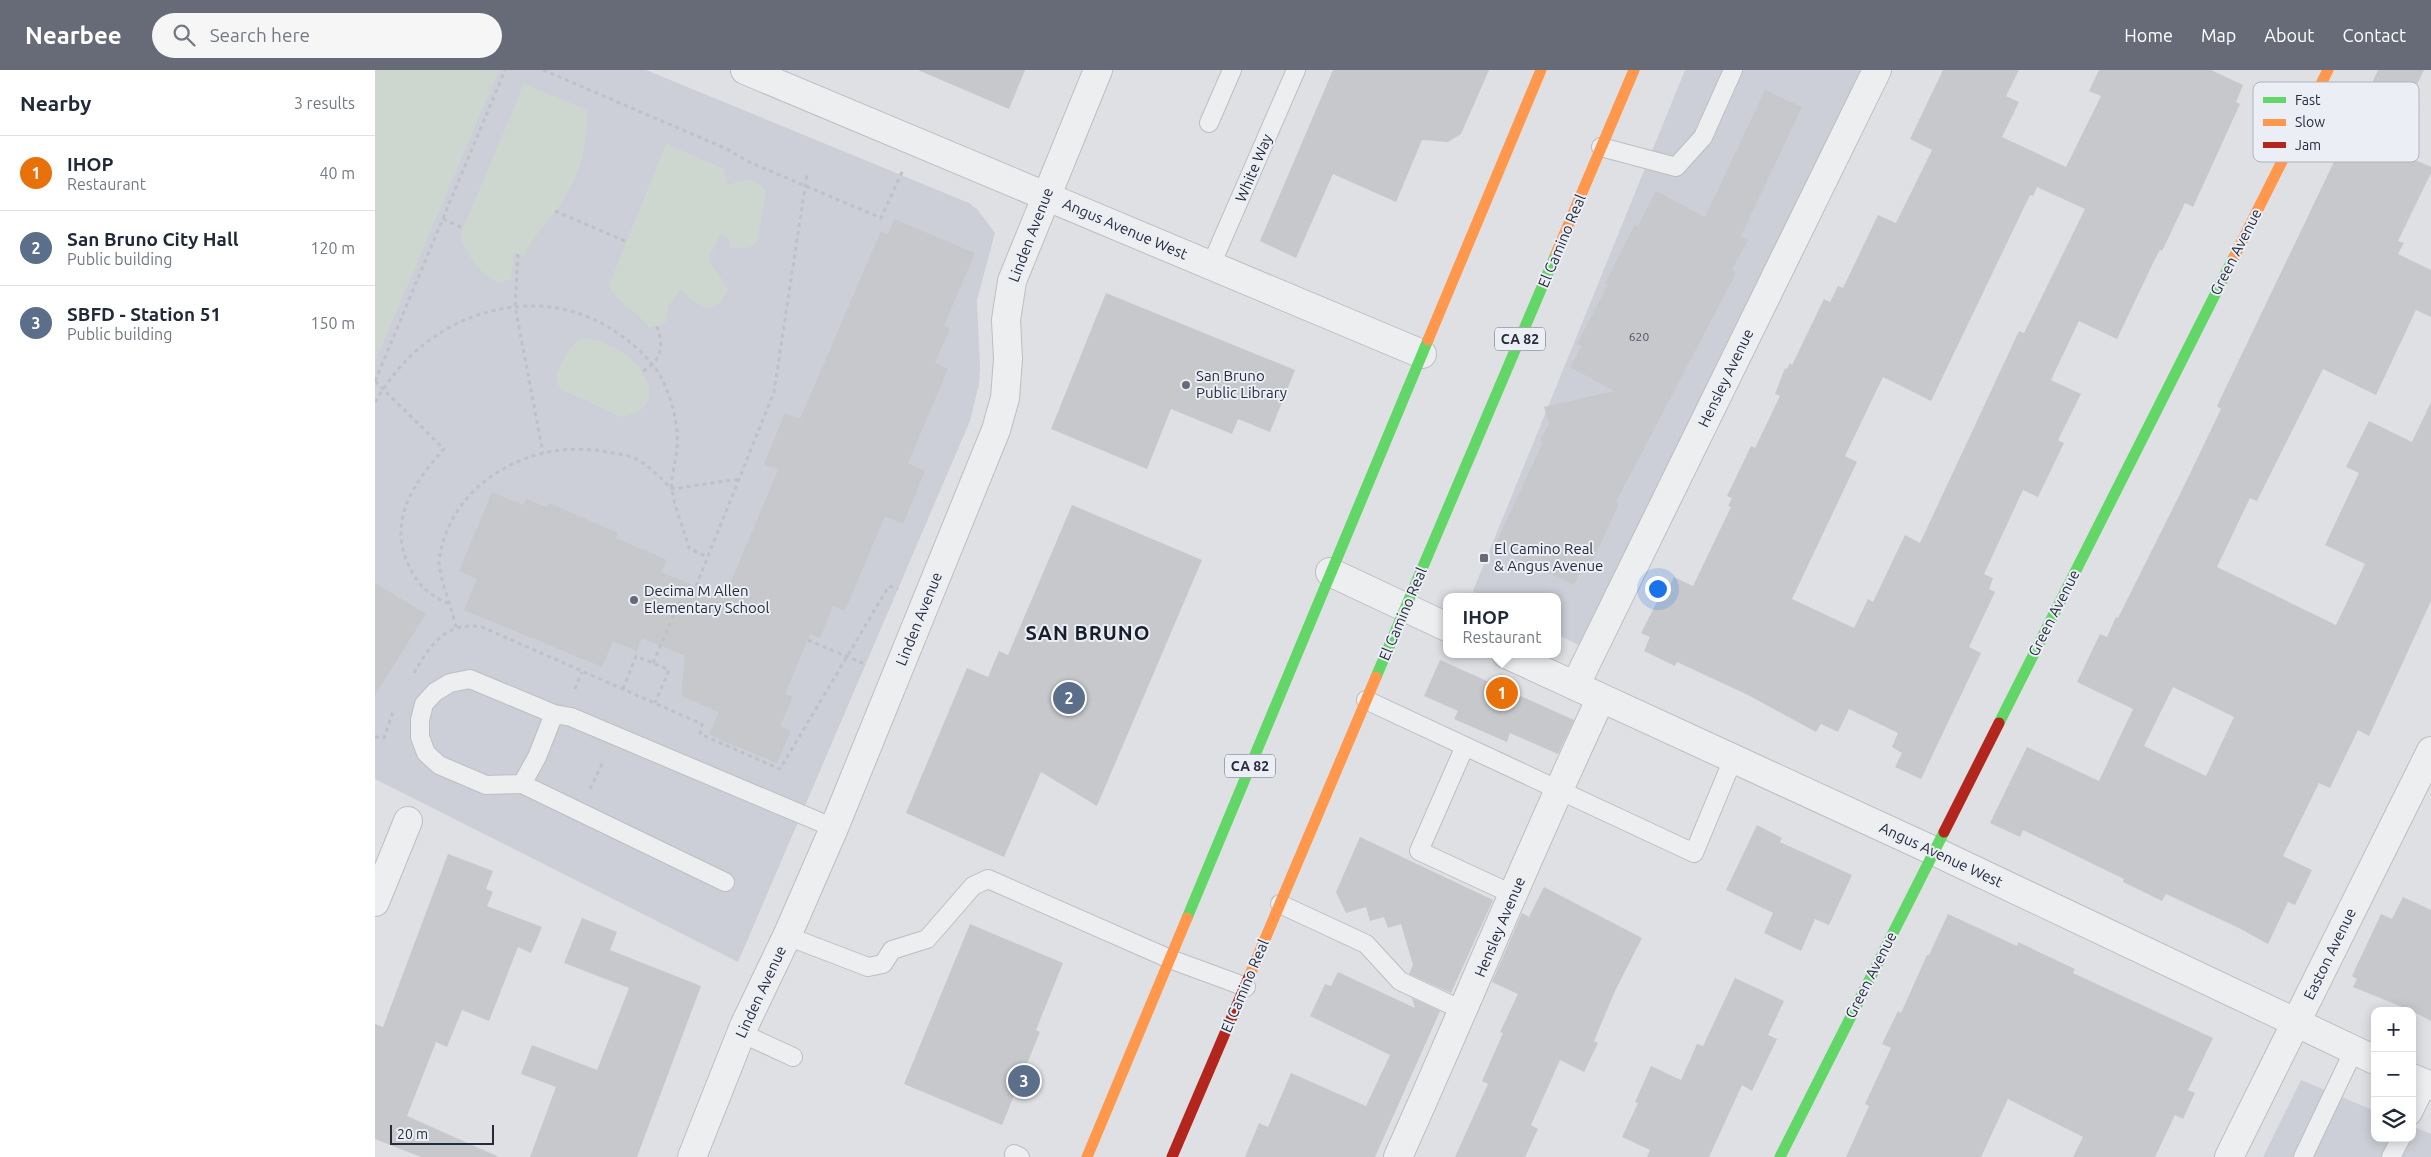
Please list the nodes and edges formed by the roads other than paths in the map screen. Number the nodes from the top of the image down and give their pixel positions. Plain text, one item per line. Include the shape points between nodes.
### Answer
1 (745, 70) edge
2 (1098, 70) edge
3 (1232, 70) edge
4 (1296, 70) edge
5 (1541, 70) edge
6 (1634, 70) edge
7 (1733, 70) edge
8 (1877, 70) edge
9 (2328, 70) edge
10 (2322, 82) edge
11 (1209, 123) dead end
12 (1601, 147) junction
13 (2282, 162) edge
14 (1045, 196) junction
15 (1211, 265) junction
16 (1422, 354) junction
17 (1330, 572) junction
18 (1405, 608) junction
19 (1443, 625) edge
20 (1515, 658) edge
21 (1575, 686) junction
22 (1601, 698) junction
23 (1366, 700) junction
24 (554, 714) junction
25 (1465, 746) junction
26 (2431, 751) edge
27 (1733, 759) junction
28 (522, 784) junction
29 (1558, 790) junction
30 (407, 821) dead end
31 (834, 828) junction
32 (1934, 851) junction
33 (725, 882) dead end
34 (1514, 895) junction
35 (375, 902) edge
36 (1279, 904) junction
37 (787, 936) junction
38 (1170, 959) junction
39 (1246, 987) junction
40 (1464, 1011) junction
41 (2296, 1023) junction
42 (741, 1033) junction
43 (2364, 1055) edge
44 (793, 1057) dead end
45 (2423, 1083) edge
46 (2416, 1103) edge
47 (2399, 1142) edge
48 (692, 1157) edge
49 (1087, 1157) edge
50 (1172, 1157) edge
51 (1398, 1157) edge
52 (1780, 1157) edge
53 (2229, 1157) edge
54 (2303, 1157) edge
55 (2391, 1157) edge

1 - 14 street, Angus Avenue West
2 - 14 street, Linden Avenue
3 - 11 lane
4 - 15 lane, White Way
5 - 16 main road, CA 82
6 - 12 main road, El Camino Real / CA 82
7 - 12 lane via 1703,137 1676,167
8 - 21 street, Hensley Avenue
9 - 10 main road, Green Avenue
12 - 18 main road, El Camino Real / CA 82
13 - 32 main road, Green Avenue
14 - 15 street, Angus Avenue West
14 - 31 street, Linden Avenue via 1012,281 1006,320 1005,398 996,430
15 - 16 street, Angus Avenue West
16 - 17 main road, CA 82
17 - 18 street
17 - 38 main road, CA 82
18 - 19 street
18 - 23 main road, El Camino Real / CA 82
20 - 21 street, Angus Avenue West
21 - 22 street, Angus Avenue West
22 - 27 street, Angus Avenue West
22 - 29 street, Hensley Avenue
23 - 25 lane
23 - 36 main road, El Camino Real / CA 82
24 - 28 lane
24 - 28 lane via 470,679 450,683 424,704 420,737 426,753 439,766 486,785
24 - 31 lane via 571,717
25 - 29 lane
25 - 34 lane via 1419,851
26 - 41 street, Easton Avenue
27 - 29 lane via 1694,853
27 - 32 street, Angus Avenue West
28 - 33 lane
29 - 34 street, Hensley Avenue
30 - 35 street
31 - 37 street, Linden Avenue
32 - 41 street, Angus Avenue West
32 - 52 main road, Green Avenue
34 - 40 street, Hensley Avenue
36 - 39 main road, El Camino Real / CA 82
36 - 40 lane via 1366,944 1400,981
37 - 38 lane via 868,968 883,964 892,950 927,939 973,886 988,879
37 - 42 street, Linden Avenue
38 - 39 lane
38 - 49 main road, CA 82
39 - 50 main road, El Camino Real / CA 82
40 - 51 street, Hensley Avenue
41 - 43 street, Angus Avenue West
41 - 53 street, Easton Avenue
42 - 44 lane
42 - 48 street, Linden Avenue
43 - 54 lane
45 - 46 lane
47 - 55 lane

